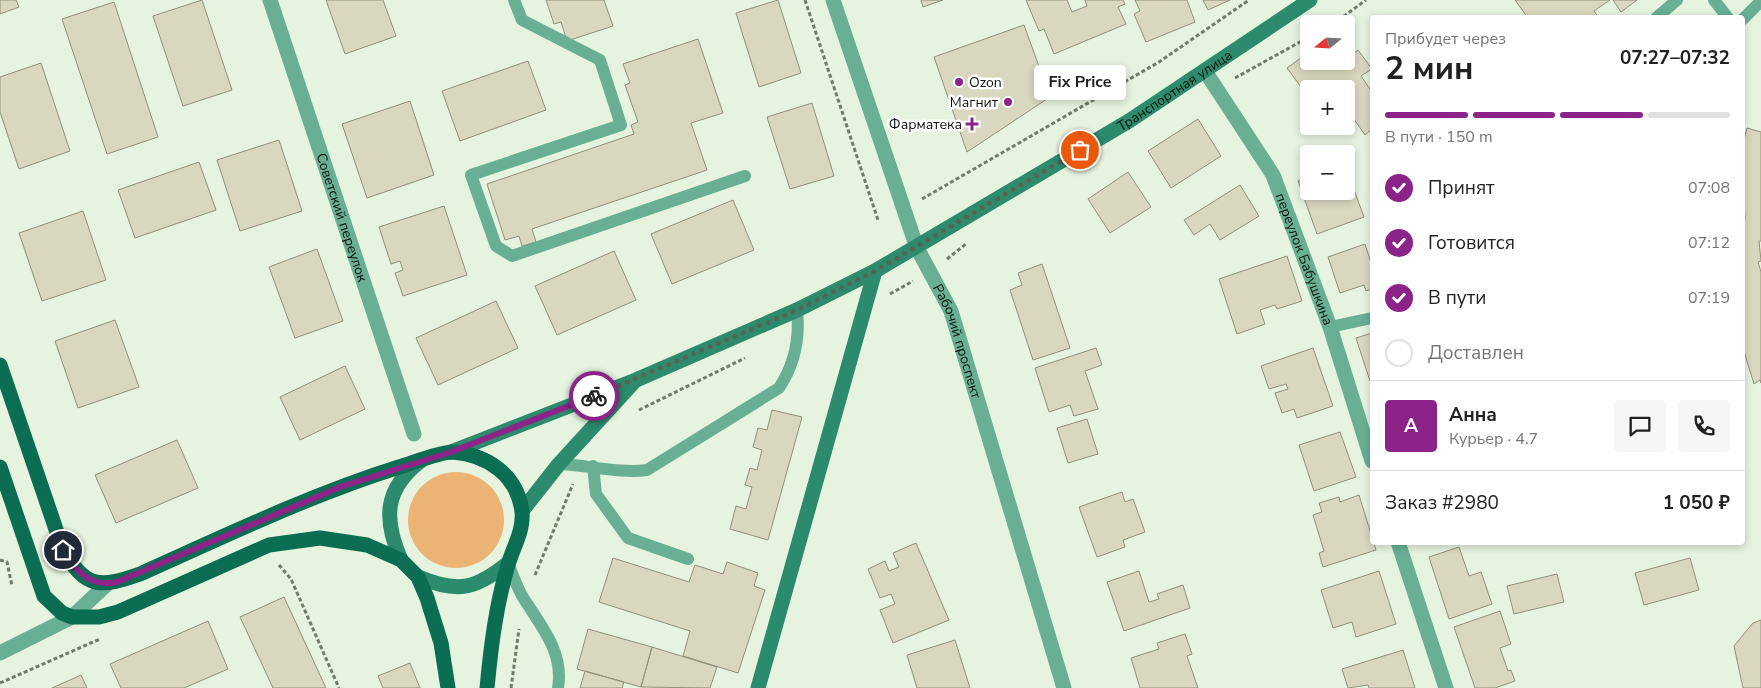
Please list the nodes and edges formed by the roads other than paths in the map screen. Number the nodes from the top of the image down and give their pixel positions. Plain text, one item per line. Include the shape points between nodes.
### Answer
1 (270, 0) edge
2 (514, 0) edge
3 (833, 0) edge
4 (1310, 0) edge
5 (1677, 0) edge
6 (1714, 0) edge
7 (1761, 1) edge
8 (1660, 15) edge
9 (1726, 15) edge
10 (1745, 17) edge
11 (1206, 71) junction
12 (745, 176) dead end
13 (917, 248) junction
14 (875, 271) junction
15 (797, 310) junction
16 (1370, 318) edge
17 (1330, 327) junction
18 (0, 365) edge
19 (636, 380) junction
20 (414, 434) dead end
21 (451, 452) junction
22 (1370, 455) edge
23 (424, 460) junction
24 (560, 464) junction
25 (593, 466) junction
26 (0, 467) edge
27 (522, 511) junction
28 (1399, 545) edge
29 (688, 559) dead end
30 (401, 560) junction
31 (508, 563) junction
32 (418, 577) junction
33 (106, 585) junction
34 (72, 617) junction
35 (0, 653) edge
36 (448, 688) edge
37 (487, 688) edge
38 (558, 688) edge
39 (758, 688) edge
40 (1064, 688) edge
41 (1446, 688) edge

1 - 20 street, Советский переулок
2 - 12 lane via 522,20 600,60 621,125 471,175 496,246 512,256
3 - 13 street, Рабочий проспект
4 - 11 main road, Транспортная улица
5 - 8 lane
6 - 9 lane
7 - 10 lane
11 - 13 main road, Транспортная улица
11 - 17 street, переулок Бабушкина via 1273,175
13 - 14 main road, Транспортная улица
13 - 40 street, Рабочий проспект via 951,311
14 - 15 main road, Транспортная улица
14 - 39 main road
15 - 19 main road, Транспортная улица
15 - 25 lane via 799,331 796,347 790,372 779,388 647,470 636,472
16 - 17 lane
17 - 22 street, переулок Бабушкина
18 - 33 main road via 63,550 77,570 87,578
19 - 21 main road, Транспортная улица
19 - 24 main road, Транспортная улица
21 - 23 main road, Транспортная улица
21 - 27 main road, Транспортная улица via 481,457 500,469 514,485
23 - 30 main road, Транспортная улица via 407,472 398,484 389,509 391,537
23 - 33 main road via 340,487 140,574
24 - 25 lane
24 - 27 main road, Транспортная улица
25 - 29 lane via 596,494 628,538
26 - 34 main road via 44,596 62,613
27 - 31 main road, Транспортная улица via 519,538
28 - 41 street
30 - 32 main road, Транспортная улица
30 - 34 main road via 367,545 320,538 269,545 118,612 99,618
31 - 32 main road, Транспортная улица via 488,579 466,587 441,586
31 - 37 main road via 492,635
31 - 38 lane via 524,600 546,633 561,671
32 - 36 main road via 440,643
33 - 34 street
34 - 35 street

